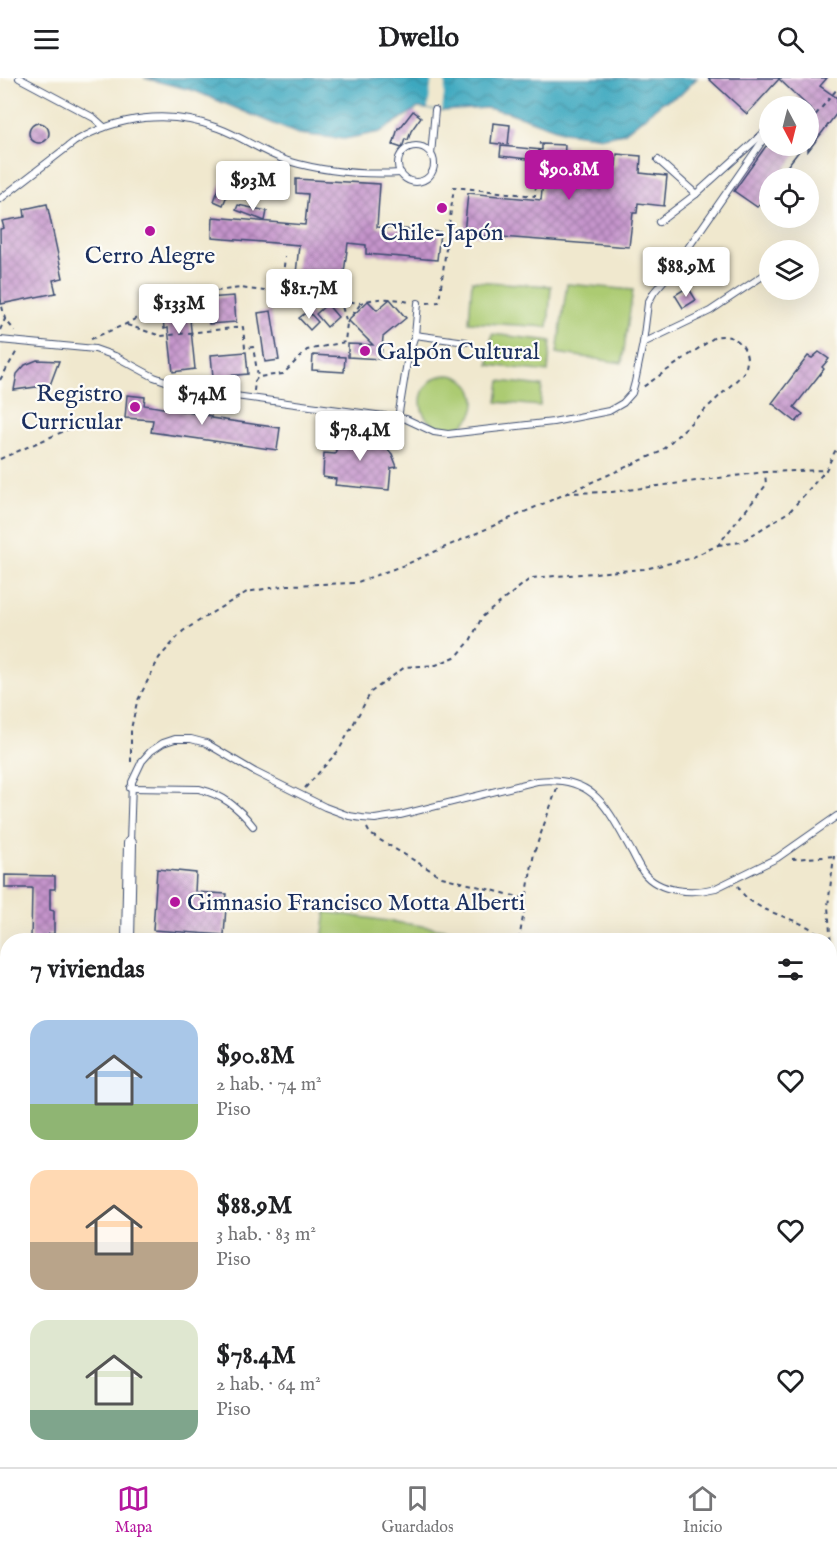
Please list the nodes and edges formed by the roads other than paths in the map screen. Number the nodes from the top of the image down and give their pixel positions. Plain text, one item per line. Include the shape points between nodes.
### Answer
1 (19, 78) edge
2 (435, 110) dead end
3 (104, 127) junction
4 (759, 138) edge
5 (759, 144) edge
6 (431, 154) junction
7 (657, 160) dead end
8 (401, 173) junction
9 (696, 194) junction
10 (0, 199) edge
11 (659, 222) dead end
12 (759, 278) edge
13 (418, 303) road end
14 (415, 335) junction
15 (0, 340) edge
16 (466, 342) dead end
17 (644, 343) junction
18 (398, 418) junction
19 (131, 785) junction
20 (837, 816) edge
21 (253, 826) dead end
22 (130, 843) joint
23 (128, 933) edge

1 - 3 lane
2 - 6 lane
3 - 8 lane via 146,117 176,118 219,128 270,154 304,165 342,172
3 - 10 lane via 74,142
4 - 9 lane
5 - 17 lane via 654,292 645,314
6 - 8 lane via 418,146 405,150 399,160
6 - 8 lane via 434,168 427,178 413,181
7 - 9 lane
9 - 11 lane
12 - 17 lane via 710,311
13 - 14 lane
14 - 16 lane
14 - 18 lane
15 - 18 lane via 104,352 191,390
17 - 18 lane via 634,388 628,398 609,411 455,435 434,432 414,421
19 - 20 lane via 151,751 183,738 206,743 336,812 362,818 394,816 537,781 571,782 606,805 644,873 675,889 696,891 716,888 777,858
19 - 21 lane via 210,792 236,806
19 - 22 lane
22 - 23 street

